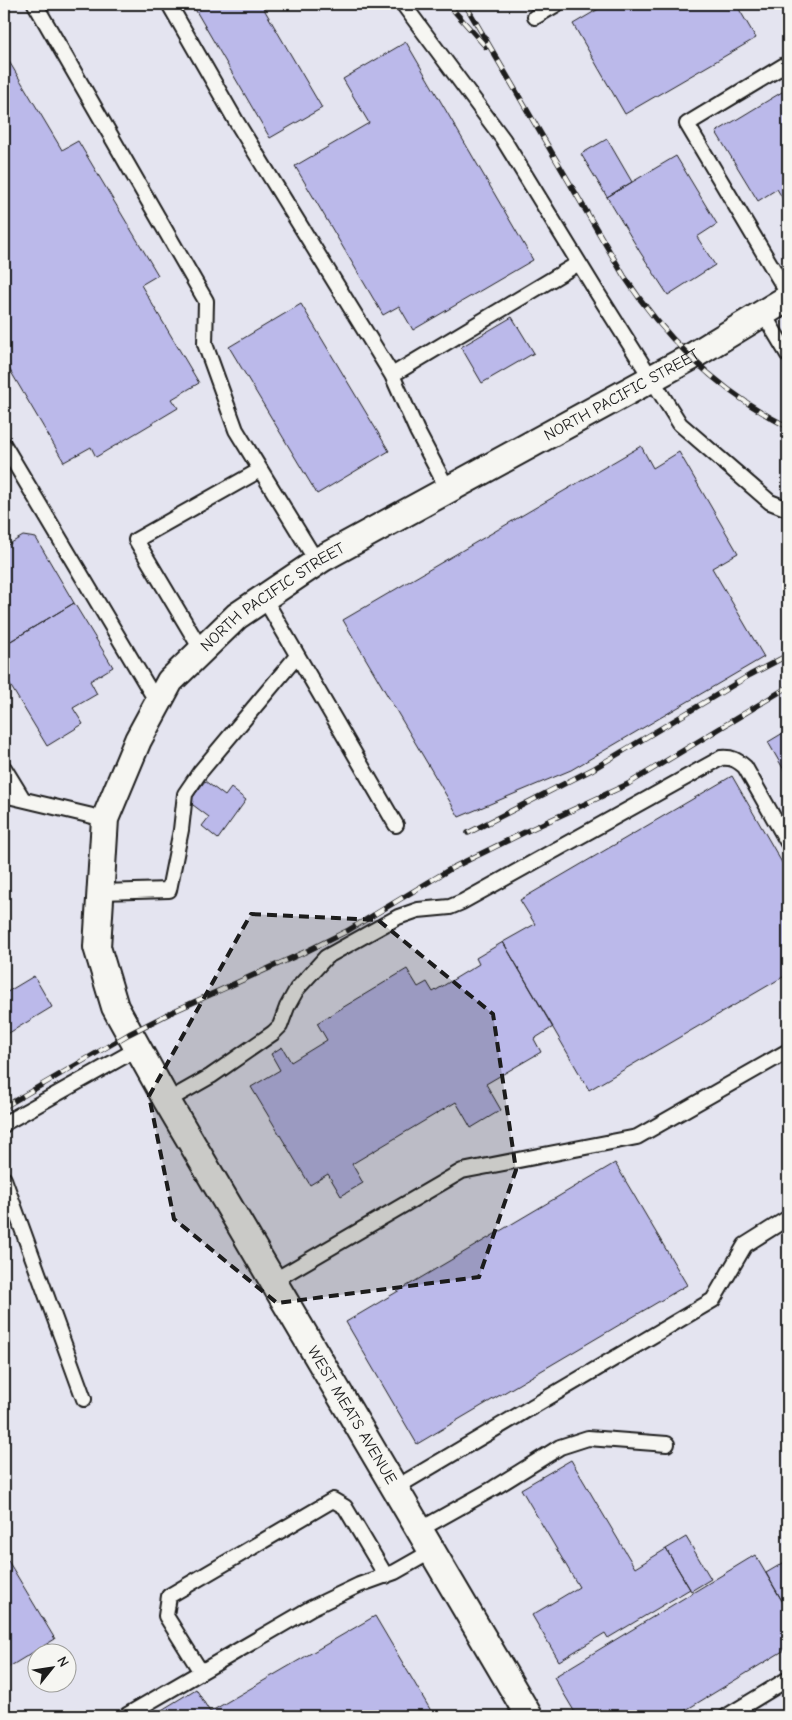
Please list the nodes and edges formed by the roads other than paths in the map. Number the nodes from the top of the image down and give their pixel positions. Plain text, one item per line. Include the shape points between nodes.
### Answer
1 (34, 4) edge
2 (169, 4) edge
3 (403, 4) edge
4 (557, 4) edge
5 (535, 17) dead end
6 (788, 64) edge
7 (579, 263) junction
8 (788, 296) edge
9 (763, 313) junction
10 (788, 355) edge
11 (392, 375) junction
12 (651, 379) junction
13 (4, 445) edge
14 (260, 470) junction
15 (448, 490) junction
16 (788, 509) edge
17 (316, 562) junction
18 (264, 598) junction
19 (202, 651) junction
20 (297, 656) junction
21 (158, 704) junction
22 (4, 768) edge
23 (4, 795) edge
24 (23, 799) junction
25 (105, 819) junction
26 (396, 825) dead end
27 (788, 843) edge
28 (101, 892) junction
29 (138, 1049) junction
30 (788, 1051) edge
31 (171, 1107) junction
32 (4, 1125) edge
33 (4, 1179) edge
34 (788, 1218) edge
35 (273, 1281) junction
36 (84, 1399) dead end
37 (667, 1444) dead end
38 (395, 1488) junction
39 (426, 1540) junction
40 (386, 1576) junction
41 (201, 1672) junction
42 (788, 1679) edge
43 (128, 1716) edge
44 (529, 1716) edge
45 (727, 1716) edge

1 - 14 lane via 206,300 205,344 236,430
2 - 11 lane via 236,121
3 - 7 lane via 503,139
4 - 5 lane
6 - 8 lane via 687,124
7 - 11 lane
7 - 12 lane
8 - 9 street, NORTH PACIFIC STREET
9 - 10 lane
9 - 12 street, NORTH PACIFIC STREET
11 - 15 lane
12 - 15 street, NORTH PACIFIC STREET
12 - 16 lane via 680,424 770,502
13 - 21 lane
14 - 17 lane
14 - 19 lane via 136,540
15 - 17 street, NORTH PACIFIC STREET
17 - 18 street, NORTH PACIFIC STREET
18 - 19 street, NORTH PACIFIC STREET via 237,616
18 - 20 lane
19 - 21 street, NORTH PACIFIC STREET via 170,681
20 - 26 lane
20 - 28 lane via 185,794 182,830 169,890
21 - 25 street, NORTH PACIFIC STREET via 138,740
22 - 24 lane
23 - 24 lane
24 - 25 lane
25 - 28 street, NORTH PACIFIC STREET
27 - 31 lane via 745,767 737,760 721,758 462,902 398,917 326,957 298,989 280,1026 273,1033
28 - 29 street, NORTH PACIFIC STREET via 97,948 115,1008
29 - 31 street, NORTH PACIFIC STREET
29 - 32 lane
30 - 35 lane via 637,1137 462,1171
31 - 35 street, WEST MEATS AVENUE
33 - 36 lane
34 - 38 lane via 745,1245 713,1300
35 - 38 street, WEST MEATS AVENUE
37 - 39 lane via 588,1438 560,1447 494,1488
38 - 39 street, WEST MEATS AVENUE
39 - 40 lane via 396,1572
39 - 44 street, WEST MEATS AVENUE
40 - 41 lane via 311,1608
40 - 41 lane via 345,1507 333,1500 168,1596 166,1616
41 - 43 lane
42 - 45 lane

